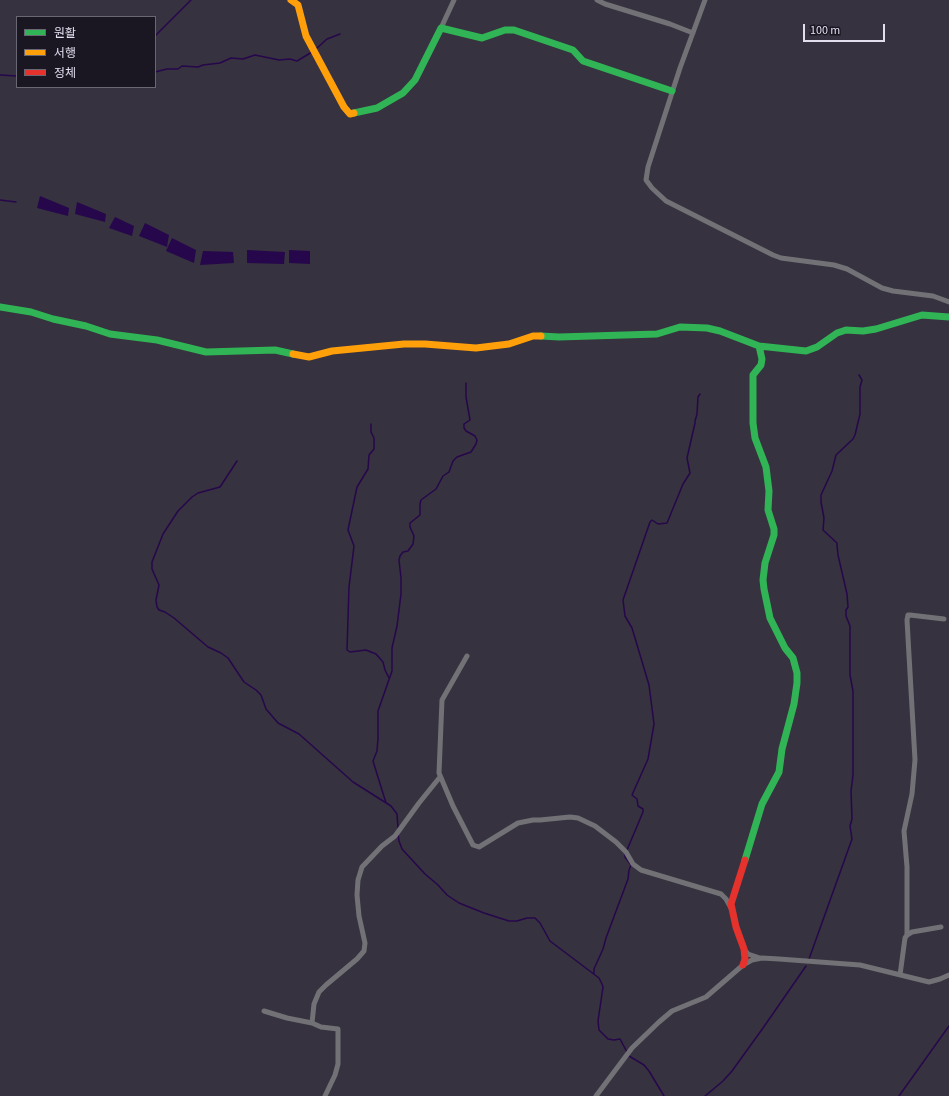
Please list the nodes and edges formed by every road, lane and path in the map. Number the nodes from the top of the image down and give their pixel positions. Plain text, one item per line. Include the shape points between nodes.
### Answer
1 (291, 0) edge
2 (454, 0) edge
3 (597, 0) edge
4 (705, 0) edge
5 (441, 28) junction
6 (693, 33) junction
7 (672, 91) junction
8 (949, 302) edge
9 (0, 307) edge
10 (949, 317) edge
11 (759, 346) junction
12 (944, 619) dead end
13 (467, 656) dead end
14 (440, 777) junction
15 (731, 908) junction
16 (941, 926) dead end
17 (907, 935) junction
18 (744, 949) junction
19 (762, 958) junction
20 (743, 965) junction
21 (900, 974) junction
22 (949, 976) edge
23 (264, 1011) dead end
24 (312, 1023) junction
25 (325, 1096) edge
26 (596, 1096) edge

1 - 5 street via 298,5 306,36 350,114 377,108 403,93 415,80
2 - 5 street
3 - 6 street
4 - 6 street
5 - 7 street via 482,38 505,30 514,30 573,50 583,61
6 - 7 street
7 - 8 street via 646,175 648,184 666,201 781,258 834,265 893,292 933,296
9 - 11 street via 31,312 110,334 157,340 206,352 275,350 309,357 332,351 404,344 476,348 509,344 533,336 656,334 687,327 720,331
10 - 11 street via 922,315 876,329 841,331 806,351
11 - 15 street via 762,359 753,381 753,423 766,467 768,510 774,529 765,563 764,589 770,618 785,648 794,658 797,673 794,704 782,749 780,772 762,804
12 - 17 street via 908,615 907,620 915,760 912,794 904,831
13 - 14 street via 442,700
14 - 15 street via 475,847 518,823 578,818 595,826 616,842 641,870 721,894
14 - 24 street via 395,836 362,867 357,895 364,950 320,992 314,1004
15 - 18 street
16 - 17 street
17 - 21 street
18 - 19 street via 748,954
18 - 20 street
19 - 20 street
19 - 21 street via 860,965
20 - 26 street via 706,997 672,1011 659,1022 632,1048
21 - 22 street via 929,982
23 - 24 street
24 - 25 street via 338,1029 338,1064

